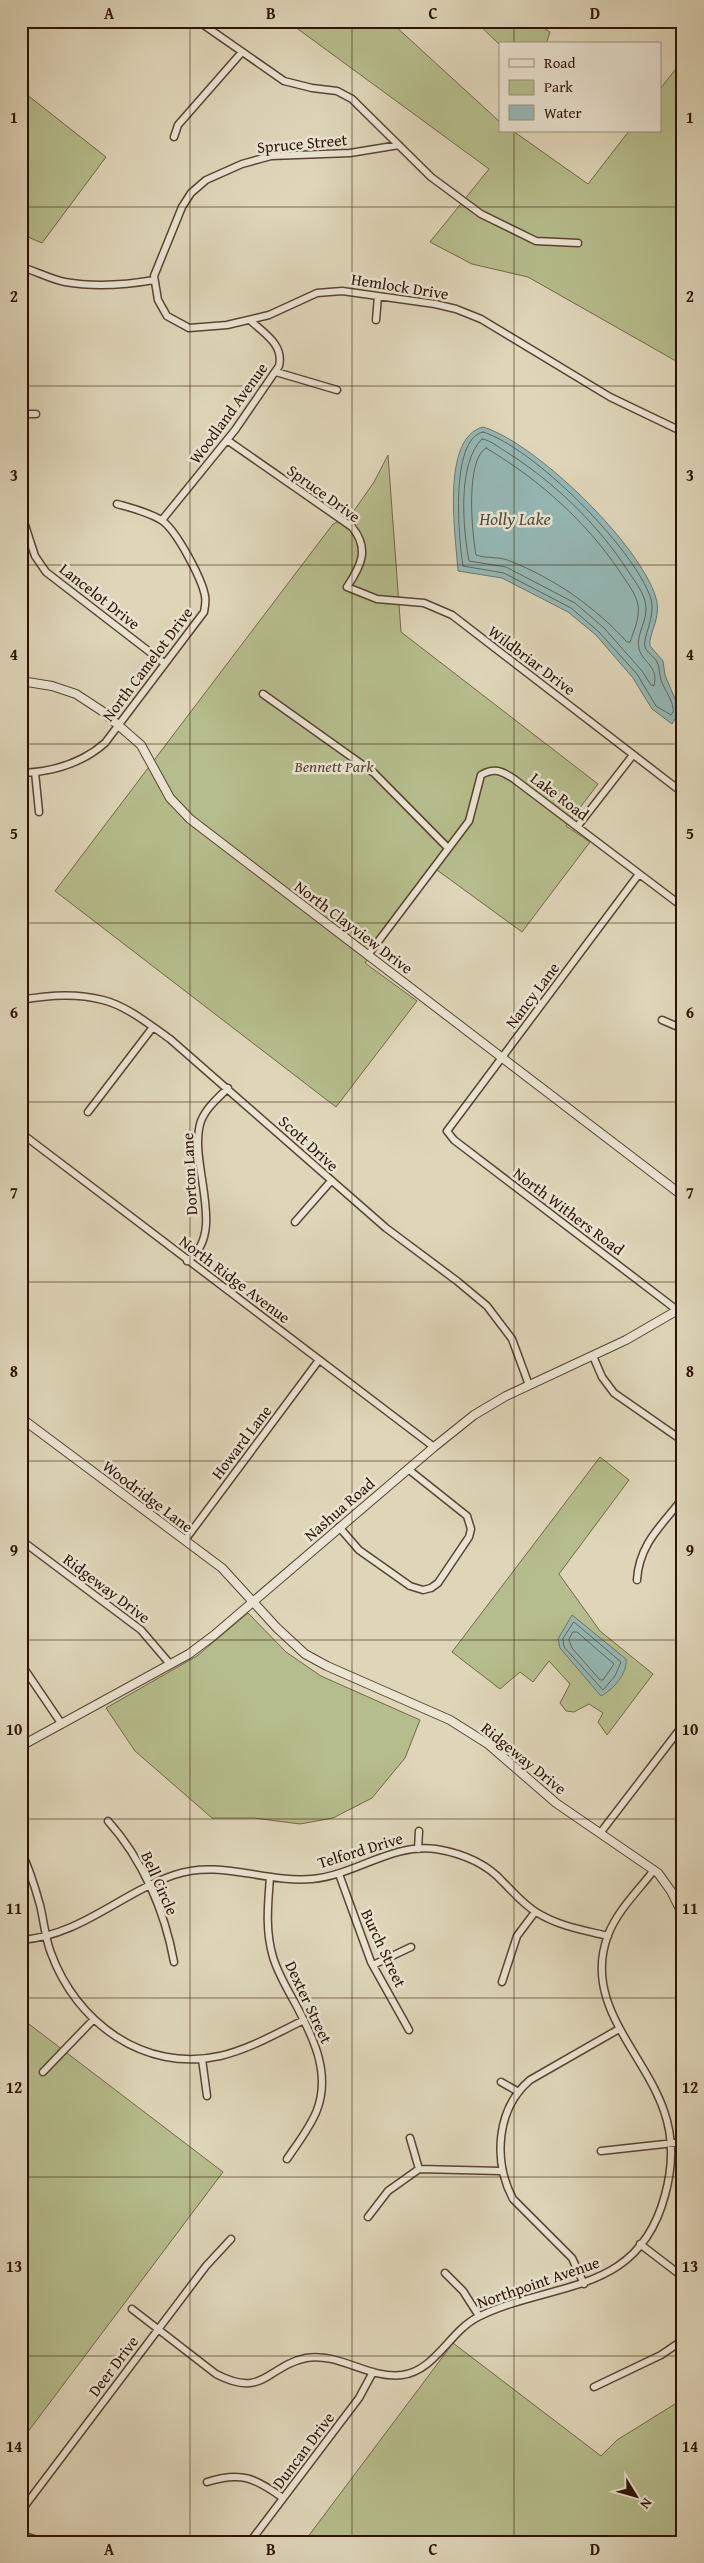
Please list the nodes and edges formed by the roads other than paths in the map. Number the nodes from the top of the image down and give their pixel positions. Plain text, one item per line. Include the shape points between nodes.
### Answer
1 (198, 21) edge
2 (242, 52) junction
3 (174, 137) dead end
4 (399, 145) junction
5 (578, 243) dead end
6 (21, 267) edge
7 (154, 280) junction
8 (378, 296) junction
9 (376, 320) dead end
10 (251, 321) junction
11 (276, 372) junction
12 (337, 390) dead end
13 (21, 414) edge
14 (36, 414) dead end
15 (683, 432) edge
16 (228, 440) junction
17 (117, 504) dead end
18 (21, 513) edge
19 (162, 520) junction
20 (347, 588) joint
21 (164, 663) junction
22 (21, 681) edge
23 (264, 694) dead end
24 (119, 726) junction
25 (633, 754) junction
26 (35, 772) junction
27 (21, 773) edge
28 (683, 793) edge
29 (40, 812) dead end
30 (577, 827) junction
31 (448, 848) junction
32 (640, 874) junction
33 (683, 907) edge
34 (368, 955) junction
35 (21, 1000) edge
36 (662, 1020) dead end
37 (153, 1027) junction
38 (683, 1029) edge
39 (502, 1057) junction
40 (228, 1088) junction
41 (88, 1112) dead end
42 (447, 1131) joint
43 (21, 1133) edge
44 (331, 1181) junction
45 (683, 1196) edge
46 (296, 1222) dead end
47 (187, 1260) junction
48 (680, 1309) edge
49 (593, 1356) junction
50 (319, 1360) junction
51 (529, 1385) junction
52 (21, 1418) edge
53 (683, 1441) edge
54 (434, 1446) junction
55 (408, 1468) junction
56 (683, 1498) edge
57 (339, 1527) junction
58 (21, 1540) edge
59 (185, 1540) junction
60 (637, 1580) dead end
61 (254, 1601) junction
62 (21, 1664) edge
63 (170, 1664) junction
64 (61, 1723) junction
65 (683, 1726) edge
66 (21, 1746) edge
67 (108, 1821) dead end
68 (419, 1831) dead end
69 (601, 1832) junction
70 (418, 1848) junction
71 (21, 1851) edge
72 (654, 1870) junction
73 (339, 1874) junction
74 (270, 1877) junction
75 (149, 1886) junction
76 (535, 1912) junction
77 (683, 1915) edge
78 (46, 1935) junction
79 (608, 1936) junction
80 (21, 1940) edge
81 (412, 1947) dead end
82 (174, 1962) dead end
83 (373, 1965) junction
84 (502, 1982) dead end
85 (94, 2020) junction
86 (304, 2020) junction
87 (619, 2029) junction
88 (409, 2030) dead end
89 (202, 2059) junction
90 (44, 2072) dead end
91 (501, 2082) dead end
92 (517, 2091) junction
93 (207, 2096) dead end
94 (410, 2138) dead end
95 (683, 2142) edge
96 (672, 2143) junction
97 (601, 2152) dead end
98 (287, 2159) dead end
99 (419, 2169) junction
100 (501, 2171) junction
101 (368, 2217) dead end
102 (230, 2239) dead end
103 (640, 2244) junction
104 (445, 2273) dead end
105 (683, 2277) edge
106 (584, 2284) junction
107 (132, 2309) dead end
108 (479, 2316) junction
109 (158, 2329) junction
110 (683, 2340) edge
111 (373, 2372) junction
112 (594, 2387) dead end
113 (207, 2482) dead end
114 (283, 2498) junction
115 (21, 2511) edge
116 (21, 2535) edge
117 (253, 2541) edge
118 (44, 2542) edge

1 - 2 street
2 - 3 street via 178,125
2 - 4 street via 284,81 337,90 352,99
4 - 5 street via 431,177 492,221 536,241
4 - 7 street, Spruce Street via 350,153 262,158 206,180 182,208 159,260
6 - 7 street via 81,284
7 - 10 street via 161,307 167,316 181,325 199,328
8 - 9 street
8 - 10 street, Hemlock Drive via 342,291 317,294
8 - 15 street, Hemlock Drive via 425,302 468,313 610,397
10 - 11 street, Woodland Avenue via 277,346 281,357
11 - 12 street
11 - 16 street, Woodland Avenue
13 - 14 street
16 - 19 street, Woodland Avenue
16 - 20 street, Spruce Drive via 346,522 358,534 362,544 362,563
17 - 19 street
18 - 21 street, Lancelot Drive via 35,556 46,572
19 - 21 street, North Camelot Drive via 182,547 206,598 202,615
20 - 25 street, Wildbriar Drive via 377,599 424,603 452,615
21 - 24 street, North Camelot Drive
22 - 24 street, North Clayview Drive via 76,694 102,710
23 - 31 street via 374,773
24 - 26 street, North Camelot Drive via 87,757 69,765
24 - 34 street, North Clayview Drive via 141,745 170,798 190,819
25 - 28 street, Wildbriar Drive
25 - 30 street
26 - 27 street, North Camelot Drive
26 - 29 street
30 - 31 street, Lake Road via 504,772 492,770 481,775 469,822
30 - 32 street, Lake Road
31 - 34 street
32 - 33 street, Lake Road
32 - 39 street, Nancy Lane
34 - 39 street, North Clayview Drive
35 - 37 street, Scott Drive via 73,996 104,1000
36 - 38 street
37 - 40 street, Scott Drive
37 - 41 street
39 - 42 street, Nancy Lane
39 - 45 street, North Clayview Drive
40 - 44 street, Scott Drive
40 - 47 street, Dorton Lane via 200,1124 206,1231 201,1249
42 - 48 street, North Withers Road via 454,1140
43 - 47 street, North Ridge Avenue
44 - 46 street
44 - 51 street, Scott Drive via 487,1306 512,1339
47 - 50 street, North Ridge Avenue
48 - 49 street, Nashua Road
49 - 51 street, Nashua Road
49 - 53 street via 614,1393
50 - 54 street, North Ridge Avenue
50 - 59 street, Howard Lane
51 - 54 street, Nashua Road via 493,1403
52 - 59 street, Woodridge Lane
54 - 55 street, Nashua Road
55 - 57 street, Nashua Road
55 - 57 street via 467,1516 470,1524 469,1537 435,1586 422,1590 410,1586 360,1550
56 - 60 street via 645,1546 638,1562
57 - 61 street, Nashua Road
58 - 63 street, Ridgeway Drive via 141,1630
59 - 61 street, Woodridge Lane via 222,1568
61 - 63 street, Nashua Road via 213,1636
61 - 69 street, Ridgeway Drive via 305,1654 450,1720 477,1736 556,1803
62 - 64 street
63 - 64 street, Nashua Road
64 - 66 street, Nashua Road
65 - 69 street
67 - 75 street, Bell Circle via 135,1857
68 - 70 street
69 - 72 street, Ridgeway Drive
70 - 73 street, Telford Drive via 386,1854
70 - 76 street, Telford Drive via 446,1851 480,1864 500,1878
71 - 78 street via 40,1904
72 - 77 street, Ridgeway Drive via 671,1891
72 - 79 street, Northpoint Avenue via 618,1916
73 - 74 street, Telford Drive via 300,1880
73 - 83 street, Burch Street
74 - 75 street, Telford Drive via 227,1869 200,1869
74 - 86 street, Dexter Street via 269,1942 276,1966
75 - 78 street, Telford Drive via 86,1921
75 - 82 street, Bell Circle via 168,1934
76 - 79 street, Telford Drive via 558,1923
76 - 84 street via 515,1941
78 - 80 street, Telford Drive
78 - 85 street via 66,1984
79 - 87 street, Northpoint Avenue via 602,1956 602,1976 606,2002
81 - 83 street
83 - 88 street, Burch Street
85 - 89 street via 118,2039 146,2052
85 - 90 street
86 - 89 street via 237,2051
86 - 98 street, Dexter Street via 318,2054 321,2093 316,2112
87 - 92 street via 549,2068
87 - 96 street, Northpoint Avenue via 664,2110
89 - 93 street
91 - 92 street
92 - 100 street via 504,2121
94 - 99 street
95 - 96 street
96 - 97 street
96 - 103 street, Northpoint Avenue via 664,2198 657,2218
99 - 100 street
99 - 101 street via 388,2191
100 - 106 street via 513,2199 572,2258
102 - 109 street, Deer Drive
103 - 105 street
103 - 106 street, Northpoint Avenue via 616,2267
104 - 108 street via 463,2291
106 - 108 street, Northpoint Avenue
107 - 109 street, Northpoint Avenue
108 - 111 street, Northpoint Avenue via 461,2327 426,2365 416,2371 389,2375
109 - 111 street, Northpoint Avenue via 216,2374 241,2383 267,2379 298,2360 319,2357
109 - 115 street, Deer Drive
110 - 112 street
111 - 114 street, Duncan Drive via 359,2398
113 - 114 street via 238,2476 262,2484
114 - 117 street, Duncan Drive
116 - 118 street

